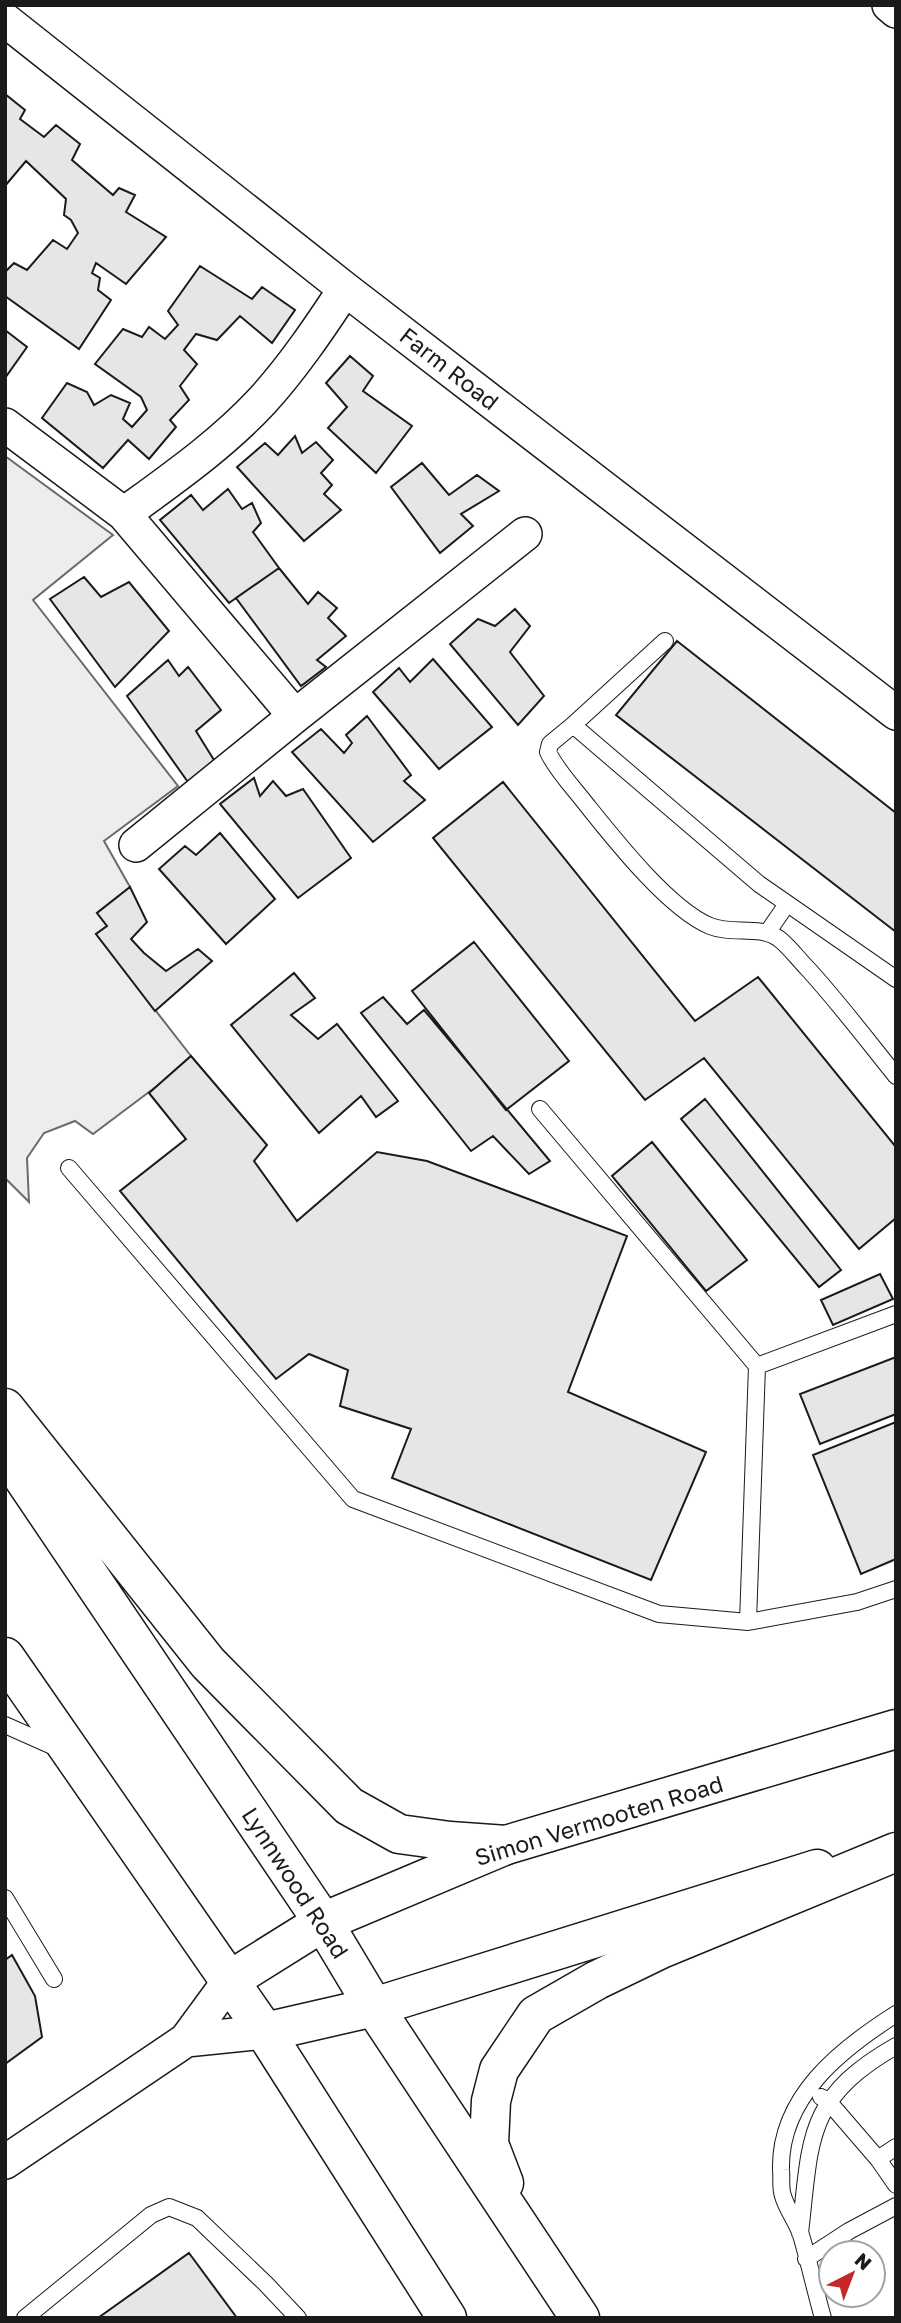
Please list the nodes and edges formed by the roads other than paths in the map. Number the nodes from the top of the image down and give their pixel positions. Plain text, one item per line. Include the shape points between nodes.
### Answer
1 (888, 5) edge
2 (896, 11) edge
3 (5, 20) edge
4 (345, 289) junction
5 (5, 425) edge
6 (124, 514) junction
7 (524, 534) dead end
8 (665, 641) dead end
9 (896, 713) edge
10 (295, 716) junction
11 (573, 725) junction
12 (136, 845) dead end
13 (787, 904) junction
14 (766, 933) junction
15 (896, 979) edge
16 (896, 1076) edge
17 (540, 1109) dead end
18 (69, 1168) dead end
19 (896, 1314) edge
20 (757, 1366) junction
21 (5, 1408) edge
22 (5, 1451) edge
23 (896, 1589) edge
24 (748, 1622) junction
25 (5, 1657) edge
26 (5, 1725) edge
27 (896, 1730) edge
28 (74, 1755) junction
29 (896, 1844) edge
30 (506, 1845) junction
31 (896, 1852) edge
32 (5, 1898) edge
33 (323, 1922) junction
34 (54, 1979) dead end
35 (230, 1980) junction
36 (374, 2007) junction
37 (896, 2014) edge
38 (265, 2032) junction
39 (186, 2040) junction
40 (896, 2046) edge
41 (806, 2090) junction
42 (828, 2101) junction
43 (896, 2147) edge
44 (878, 2159) junction
45 (5, 2162) edge
46 (896, 2185) edge
47 (896, 2206) edge
48 (800, 2233) junction
49 (538, 2254) junction
50 (806, 2259) junction
51 (25, 2318) edge
52 (298, 2318) edge
53 (447, 2318) edge
54 (580, 2318) edge
55 (823, 2318) edge

1 - 2 street
3 - 4 street, Farm Road
4 - 6 street via 263,400 206,453
4 - 9 street, Farm Road
5 - 6 street
6 - 10 street
7 - 10 street
8 - 11 lane
10 - 12 street
11 - 13 lane
11 - 14 lane via 550,744 548,752 618,844 656,884 710,926
13 - 14 lane
13 - 15 lane
14 - 16 lane via 777,937 817,979
17 - 20 lane
18 - 24 lane via 353,1499 659,1614
19 - 20 lane
20 - 24 lane
21 - 30 main road via 208,1663 349,1806 399,1834
22 - 33 main road, Lynnwood Road
23 - 24 lane via 857,1602
25 - 28 main road
26 - 28 lane
27 - 30 main road, Simon Vermooten Road
28 - 35 main road
29 - 36 main road, Simon Vermooten Road
30 - 33 main road, Simon Vermooten Road
31 - 49 main road via 662,1949 536,2015 499,2070 491,2101 489,2144
32 - 34 lane
33 - 35 main road, Simon Vermooten Road
33 - 36 main road, Lynnwood Road
35 - 38 main road
35 - 39 street, Simon Vermooten Road
36 - 38 main road, Simon Vermooten Road
36 - 49 main road, Lynnwood Road
37 - 41 lane via 857,2039
38 - 39 street, Simon Vermooten Road
38 - 53 main road
39 - 45 street, Simon Vermooten Road
40 - 42 lane via 870,2061
41 - 42 lane
41 - 48 lane via 789,2122 781,2157 782,2195
42 - 44 lane
42 - 48 lane via 807,2158
43 - 44 lane
44 - 46 lane
47 - 50 lane
48 - 50 lane
49 - 54 main road, Lynnwood Road
50 - 55 lane
51 - 52 lane via 151,2215 169,2207 197,2218

